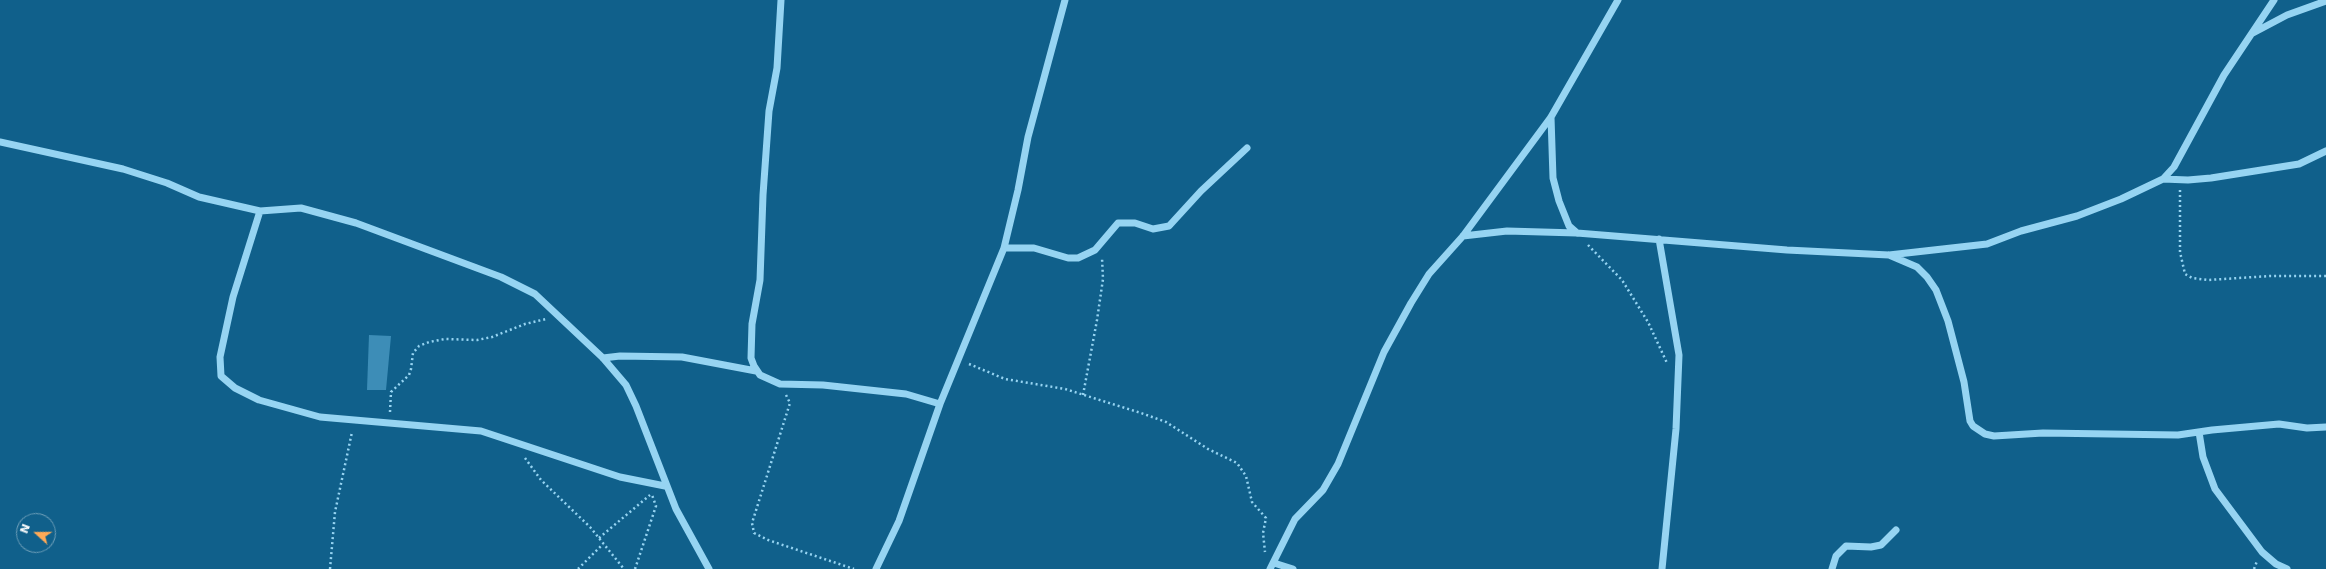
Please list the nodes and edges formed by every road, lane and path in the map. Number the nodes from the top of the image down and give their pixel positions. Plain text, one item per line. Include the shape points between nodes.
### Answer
1 (781, 0) edge
2 (1066, 0) edge
3 (1618, 0) edge
4 (2274, 0) edge
5 (2326, 2) edge
6 (2251, 34) junction
7 (1551, 118) junction
8 (0, 142) edge
9 (1248, 148) dead end
10 (2326, 151) edge
11 (2163, 179) junction
12 (2180, 180) junction
13 (260, 211) junction
14 (1577, 233) junction
15 (1463, 236) junction
16 (1659, 239) junction
17 (1101, 242) junction
18 (1004, 248) junction
19 (1889, 255) junction
20 (2326, 276) edge
21 (560, 318) junction
22 (603, 358) junction
23 (960, 358) junction
24 (1668, 366) dead end
25 (756, 371) junction
26 (780, 384) junction
27 (1083, 395) junction
28 (940, 404) junction
29 (354, 419) junction
30 (390, 422) junction
31 (2326, 427) edge
32 (2199, 432) junction
33 (518, 444) junction
34 (662, 485) junction
35 (652, 493) junction
36 (1896, 530) dead end
37 (599, 538) junction
38 (603, 544) junction
39 (1265, 554) dead end
40 (1272, 566) edge
41 (330, 569) edge
42 (578, 569) edge
43 (624, 569) edge
44 (635, 569) edge
45 (709, 569) edge
46 (854, 569) edge
47 (876, 569) edge
48 (1293, 569) edge
49 (1662, 569) edge
50 (1832, 569) edge
51 (2287, 569) edge

1 - 25 street via 778,61 767,134 760,280 752,337 751,358
2 - 18 street via 1028,137
3 - 7 street
4 - 6 street
5 - 6 street via 2287,15
6 - 11 street via 2224,75 2174,167
7 - 14 street via 1553,178 1569,226
7 - 15 street
8 - 13 street via 124,170 167,183 199,197
9 - 17 street via 1201,191 1169,226 1153,229 1135,223 1118,223
10 - 12 street via 2298,164 2211,178
11 - 12 street
11 - 19 street via 2077,216 2021,231 1987,244
12 - 20 path via 2178,217 2180,252 2185,274 2192,278 2208,280
13 - 21 street via 301,208 389,234 501,277 535,294
13 - 29 street via 233,297 220,358 221,376 235,388 259,400 320,417
14 - 15 street via 1506,231
14 - 16 street
14 - 24 path via 1622,280 1648,322
15 - 40 street via 1429,274 1411,303 1384,352 1338,464 1323,490 1295,520
16 - 19 street via 1787,250
16 - 49 street via 1679,355 1676,429
17 - 18 street via 1095,250 1078,258 1068,258 1034,248
17 - 27 path via 1103,279
18 - 23 street
19 - 32 street via 1917,267 1936,290 1948,321 1964,382 1970,421 1977,430 1994,436 2043,433 2178,435
21 - 22 street
21 - 30 path via 525,324 477,340 445,339 419,346 413,353 408,375 391,392
22 - 25 street via 682,357
22 - 34 street via 626,385 636,406
23 - 27 path via 978,369 1005,379 1041,384
23 - 28 street
25 - 26 street
26 - 28 street via 906,394
26 - 46 path via 790,403 752,523 754,533
27 - 39 path via 1166,422 1208,449 1237,463 1246,476 1252,502 1266,518 1263,533
28 - 47 street via 899,521
29 - 30 street
29 - 41 path via 335,512
30 - 33 street via 476,430
31 - 32 street via 2307,428 2279,424
32 - 51 street via 2203,458 2215,489 2262,552 2276,564
33 - 34 street via 620,477
33 - 37 path via 541,480
34 - 35 path
34 - 45 street
35 - 37 path
35 - 44 path via 656,506
36 - 50 street via 1881,545 1846,546 1836,556
37 - 38 path
38 - 42 path
38 - 43 path
40 - 48 street

